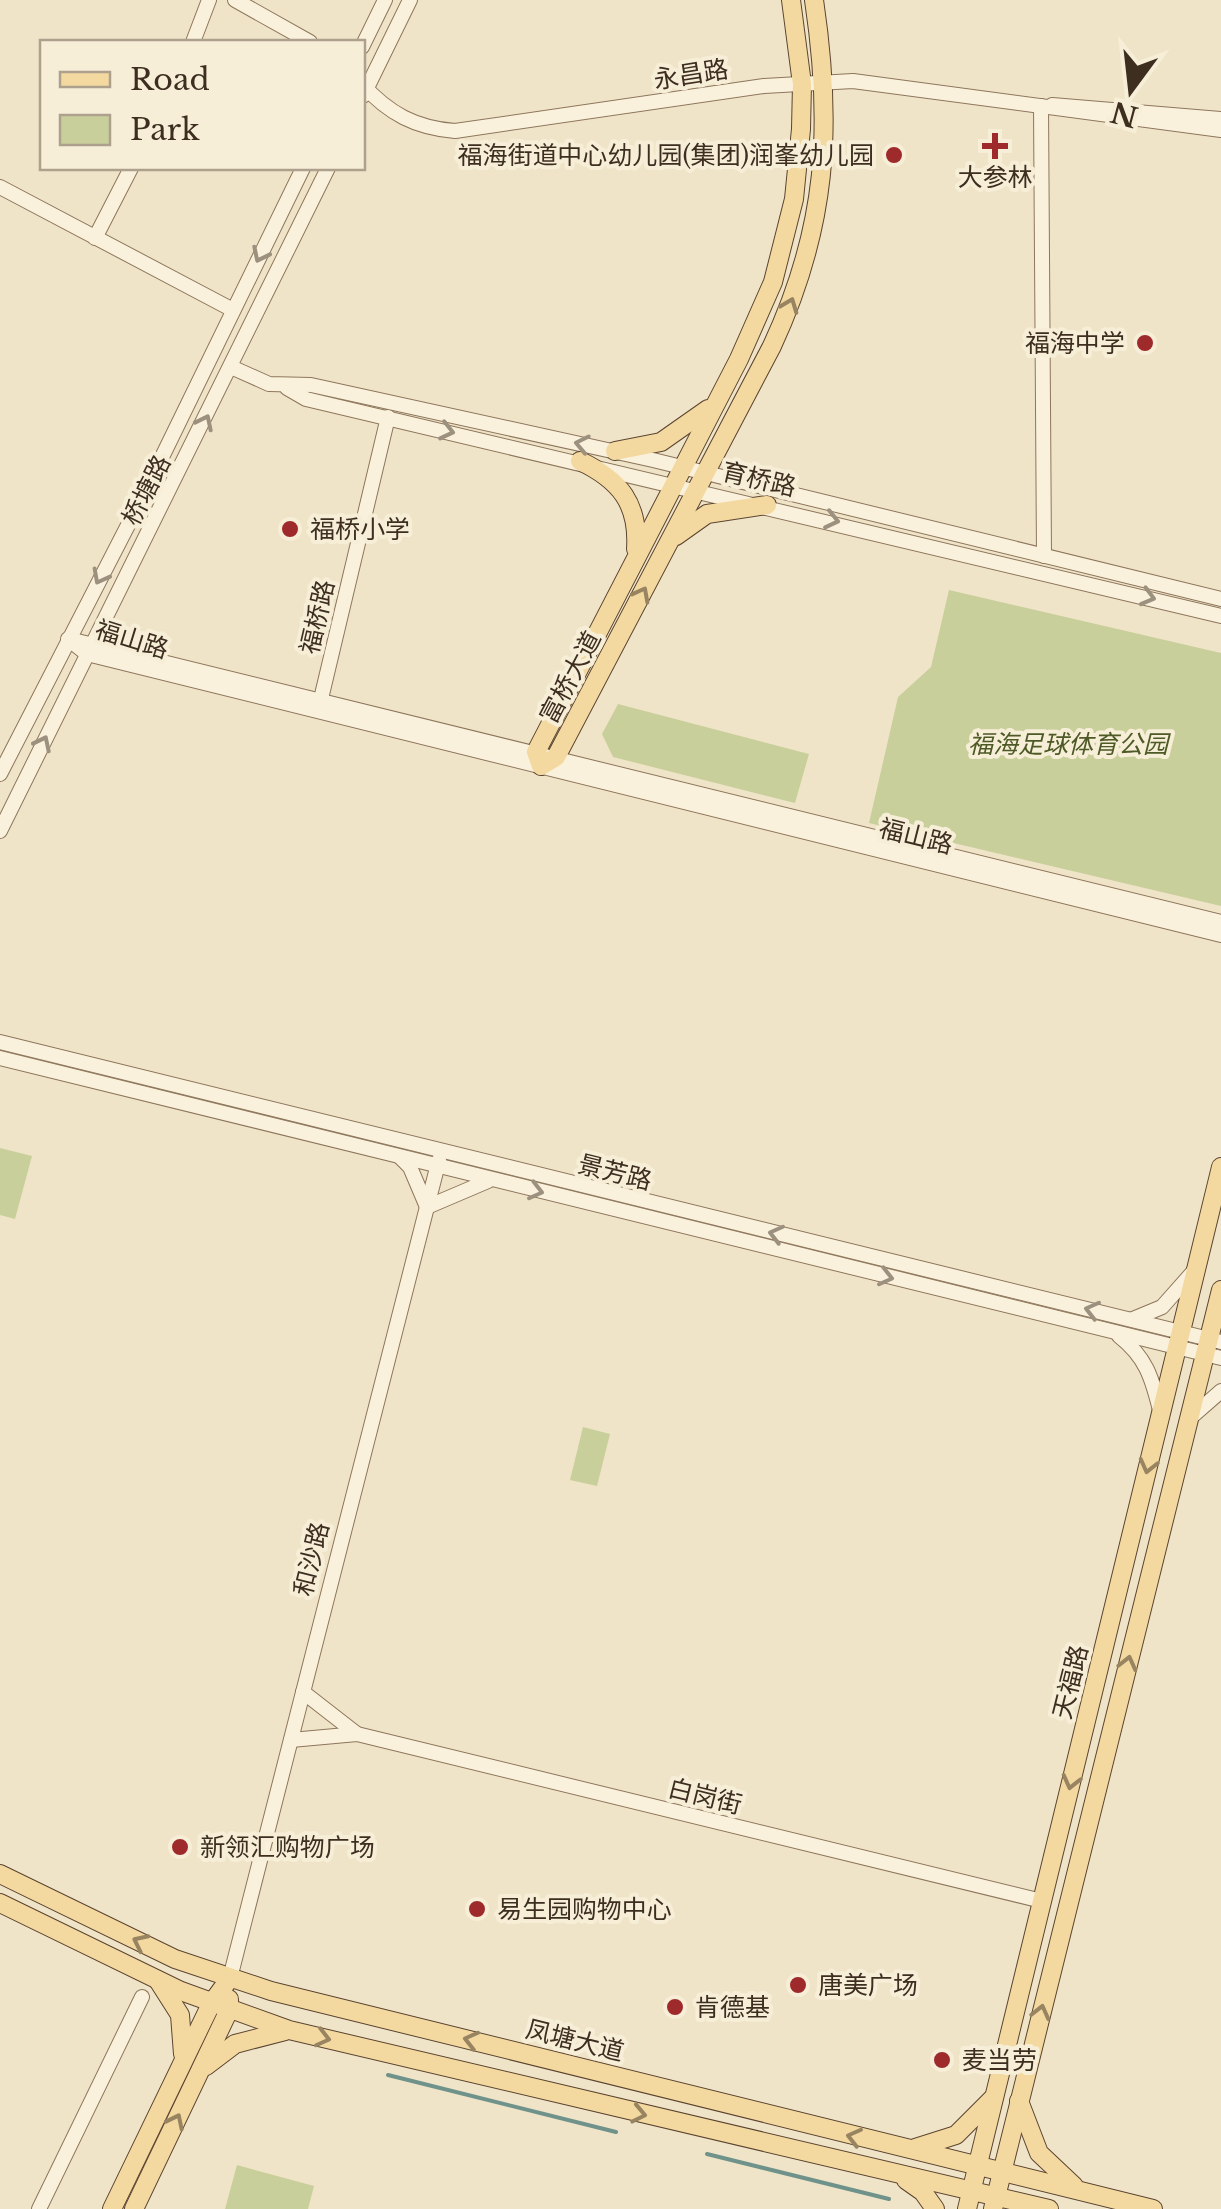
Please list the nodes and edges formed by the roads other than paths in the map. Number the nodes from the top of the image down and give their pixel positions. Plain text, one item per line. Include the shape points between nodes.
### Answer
1 (209, 0) edge
2 (235, 0) edge
3 (385, 0) edge
4 (410, 0) edge
5 (790, 0) edge
6 (814, 0) edge
7 (194, 40) edge
8 (306, 40) edge
9 (365, 40) edge
10 (825, 82) junction
11 (802, 84) junction
12 (365, 88) edge
13 (365, 91) edge
14 (1041, 106) junction
15 (1221, 119) edge
16 (1221, 130) edge
17 (130, 170) edge
18 (302, 170) edge
19 (327, 170) edge
20 (0, 187) edge
21 (95, 238) junction
22 (234, 310) junction
23 (751, 335) junction
24 (772, 346) junction
25 (231, 367) junction
26 (286, 387) junction
27 (719, 398) junction
28 (388, 417) junction
29 (615, 451) junction
30 (580, 461) junction
31 (679, 475) junction
32 (702, 480) junction
33 (767, 504) junction
34 (668, 544) junction
35 (1044, 556) junction
36 (630, 570) junction
37 (1221, 599) edge
38 (1221, 616) edge
39 (68, 639) junction
40 (90, 648) junction
41 (320, 705) junction
42 (544, 758) junction
43 (0, 774) edge
44 (0, 831) edge
45 (1221, 922) edge
46 (1221, 935) edge
47 (0, 1042) edge
48 (0, 1058) edge
49 (400, 1157) junction
50 (440, 1160) junction
51 (1221, 1167) edge
52 (493, 1180) junction
53 (427, 1208) junction
54 (1196, 1268) junction
55 (1221, 1290) edge
56 (1131, 1320) junction
57 (1114, 1332) junction
58 (1179, 1339) junction
59 (1214, 1348) edge
60 (1221, 1391) edge
61 (1160, 1414) junction
62 (1189, 1419) junction
63 (303, 1692) junction
64 (358, 1734) junction
65 (291, 1740) junction
66 (0, 1874) edge
67 (1042, 1901) junction
68 (0, 1903) edge
69 (151, 1975) junction
70 (230, 1978) junction
71 (142, 1997) dead end
72 (220, 2007) junction
73 (289, 2030) junction
74 (183, 2061) junction
75 (199, 2074) junction
76 (995, 2094) junction
77 (1019, 2102) junction
78 (900, 2148) junction
79 (978, 2166) junction
80 (886, 2172) junction
81 (1002, 2172) junction
82 (1078, 2190) junction
83 (969, 2200) edge
84 (994, 2203) edge
85 (39, 2209) edge
86 (112, 2209) edge
87 (134, 2209) edge
88 (935, 2209) edge
89 (1050, 2209) edge
90 (1153, 2209) edge

1 - 7 street
2 - 8 street
3 - 9 street
4 - 12 street
5 - 11 main road, 富桥大道
6 - 10 main road, 富桥大道
10 - 11 street, 永昌路
10 - 14 street, 永昌路
24 -> 10 main road, 富桥大道 via 816,215 826,144
11 - 13 street, 永昌路 via 456,131 416,124
11 - 23 main road, 富桥大道 via 788,229
14 - 15 street, 永昌路 via 1070,103
14 - 16 street, 永昌路
14 - 35 street
17 - 21 street
18 -> 22 street, 桥塘路
19 - 25 street, 桥塘路
20 - 21 street
21 - 22 street
22 -> 39 street, 桥塘路
23 - 24 street
23 - 27 main road, 富桥大道
24 - 32 main road, 富桥大道
25 - 26 street, 育桥路
40 -> 25 street, 桥塘路
26 - 28 street, 育桥路
29 -> 26 street, 育桥路 via 311,385
27 - 29 main road via 678,433 648,447
27 - 31 main road, 富桥大道
28 -> 30 street, 育桥路
28 - 41 street, 福桥路
29 - 31 street, 育桥路
30 - 31 street, 育桥路
30 - 36 main road via 617,483 634,510
31 - 32 street, 育桥路
31 - 36 main road, 富桥大道
32 - 33 street, 育桥路
32 - 34 main road, 富桥大道
32 - 35 street, 育桥路
33 - 34 main road via 706,514
33 -> 38 street, 育桥路
42 -> 34 main road, 富桥大道
35 - 37 street, 育桥路
36 - 42 main road, 富桥大道
39 - 40 street, 福山路
39 - 43 street, 桥塘路
40 - 41 street, 福山路
44 -> 40 street, 桥塘路
41 - 42 street, 福山路
42 - 45 street, 福山路
42 - 46 street, 福山路
47 - 50 street, 景芳路
48 - 49 street, 景芳路
49 - 50 street, 景芳路
49 - 53 street
50 - 52 street, 景芳路
50 - 53 street, 和沙路
56 -> 50 street, 景芳路
51 - 54 main road, 天福路
52 - 53 street
52 -> 57 street, 景芳路
53 - 63 street, 和沙路
54 - 56 street via 1162,1307
54 - 58 main road, 天福路
55 - 59 main road, 天福路
56 - 58 street, 景芳路
57 - 58 street, 景芳路
57 - 61 street via 1150,1372
58 - 59 street, 景芳路
58 - 61 main road, 天福路
59 - 62 main road, 天福路
60 - 62 street
61 -> 67 main road, 天福路
77 -> 62 main road, 天福路
63 - 64 street
63 - 65 street, 和沙路
64 - 65 street
64 - 67 street, 白岗街
65 - 70 street, 和沙路
70 -> 66 main road, 凤塘大道 via 175,1959
67 - 76 main road, 天福路
68 - 69 main road
69 - 72 main road
69 - 74 main road via 176,2004
70 - 72 main road, 和沙路
78 -> 70 main road, 凤塘大道
71 - 85 street
72 - 73 main road
72 - 74 main road, 和沙路
72 - 75 main road, 和沙路
73 - 75 main road via 235,2044
73 -> 80 main road
74 - 86 main road, 和沙路
87 -> 75 main road, 和沙路
76 - 78 main road via 956,2135
76 - 79 main road, 天福路
77 - 81 main road, 天福路
77 - 82 main road via 1039,2153
78 - 79 main road, 凤塘大道
79 - 81 main road, 凤塘大道
79 - 83 main road, 天福路
80 - 83 main road
80 - 88 main road via 909,2182
81 - 82 main road, 凤塘大道
81 - 84 main road, 天福路
82 - 90 main road, 凤塘大道
83 - 84 main road
84 - 89 main road

